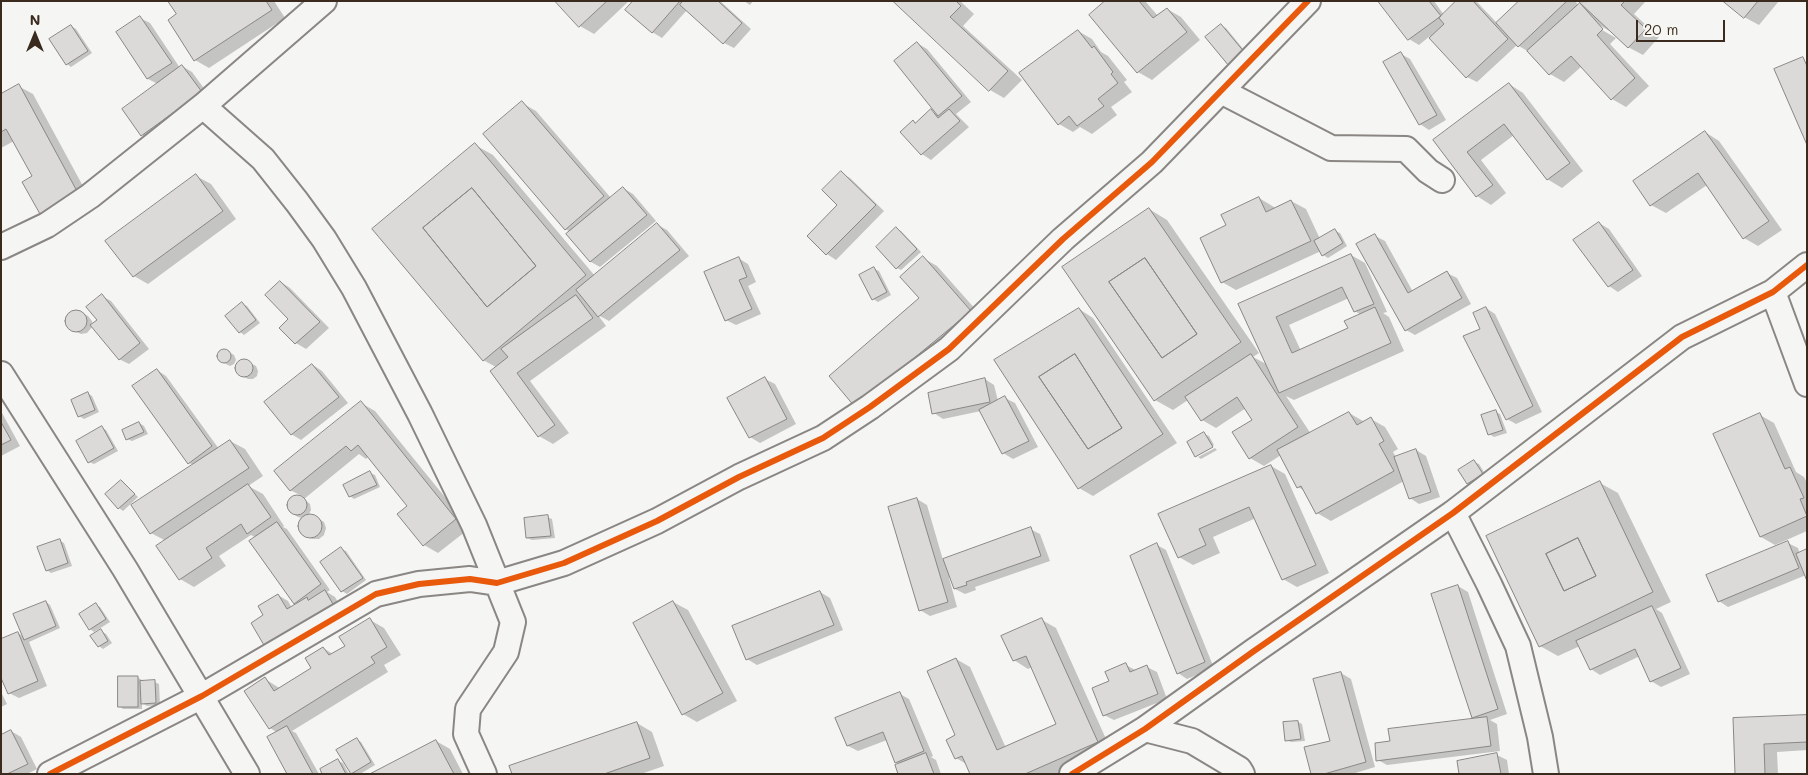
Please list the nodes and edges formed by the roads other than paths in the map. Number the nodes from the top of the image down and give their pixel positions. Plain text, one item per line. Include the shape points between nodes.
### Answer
1 (324, 1) edge
2 (1308, 1) edge
3 (1222, 91) junction
4 (203, 106) junction
5 (1442, 180) dead end
6 (1, 247) edge
7 (1807, 265) edge
8 (1773, 292) junction
9 (1, 374) edge
10 (1807, 384) edge
11 (1453, 512) junction
12 (497, 582) junction
13 (202, 696) junction
14 (1145, 729) junction
15 (50, 774) edge
16 (246, 774) edge
17 (484, 774) edge
18 (1072, 774) edge
19 (1242, 774) edge
20 (1546, 774) edge

1 - 4 street
2 - 3 street
3 - 5 street via 1331,148 1406,149
3 - 12 street via 1152,162 1063,240 949,349 870,407 823,438 598,549 564,563
4 - 6 street via 90,196 47,225
4 - 12 street via 263,159 313,224 354,288 474,525
7 - 8 street
8 - 10 street
8 - 11 street via 1682,337
9 - 13 street
11 - 14 street
11 - 20 street via 1518,646
12 - 13 street via 470,579 419,584 376,594
12 - 17 street via 513,622 510,637 506,652 468,709 466,734
13 - 15 street
13 - 16 street
14 - 18 street
14 - 19 street via 1192,741 1239,769

